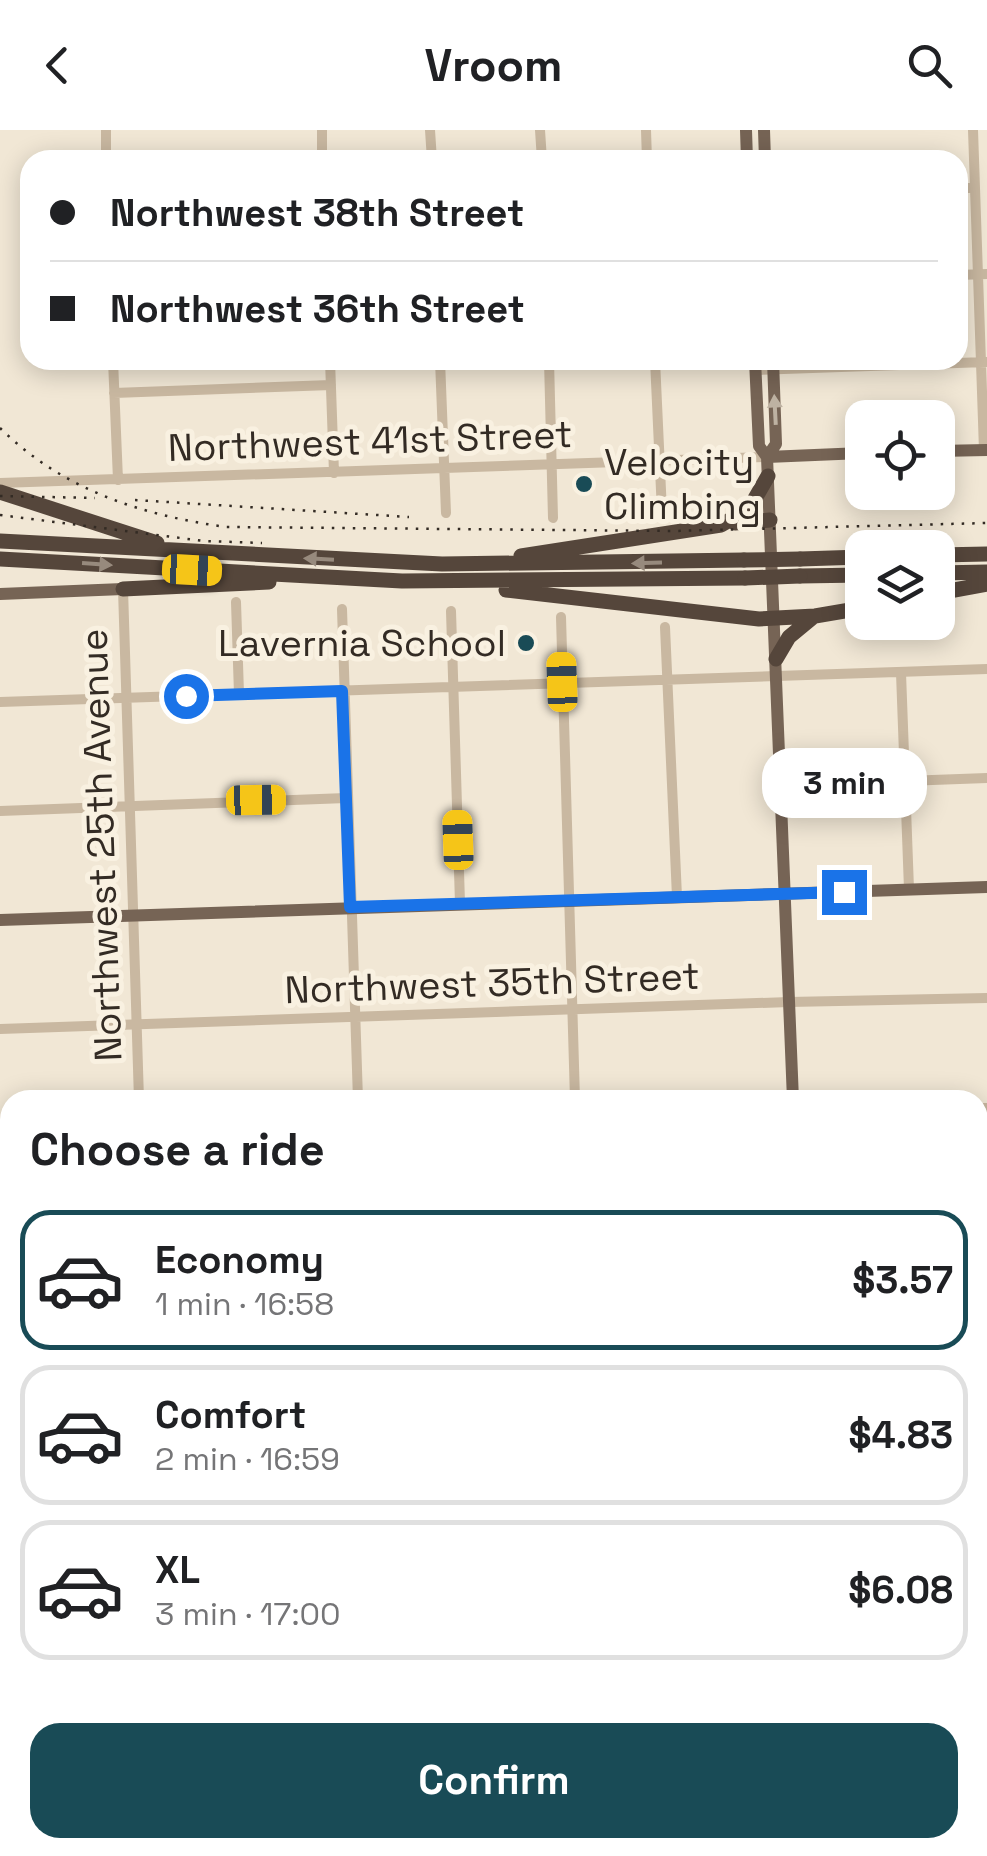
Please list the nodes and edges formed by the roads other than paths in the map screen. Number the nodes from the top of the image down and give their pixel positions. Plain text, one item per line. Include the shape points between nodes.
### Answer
1 (973, 130) edge
2 (968, 188) edge
3 (974, 188) junction
4 (982, 274) edge
5 (984, 362) edge
6 (113, 370) edge
7 (330, 370) edge
8 (440, 370) edge
9 (549, 370) edge
10 (655, 370) edge
11 (754, 370) edge
12 (773, 370) edge
13 (331, 385) junction
14 (114, 392) junction
15 (986, 450) edge
16 (955, 451) edge
17 (845, 455) edge
18 (768, 457) junction
19 (659, 461) junction
20 (552, 464) junction
21 (444, 469) junction
22 (334, 473) junction
23 (768, 476) junction
24 (118, 480) junction
25 (1, 486) edge
26 (662, 512) dead end
27 (446, 514) dead end
28 (553, 518) dead end
29 (770, 520) junction
30 (722, 525) junction
31 (0, 541) edge
32 (190, 552) junction
33 (987, 554) edge
34 (955, 555) edge
35 (845, 557) edge
36 (0, 559) edge
37 (442, 564) junction
38 (987, 572) edge
39 (955, 573) edge
40 (845, 575) edge
41 (324, 578) junction
42 (468, 582) junction
43 (987, 584) edge
44 (123, 589) junction
45 (955, 590) edge
46 (0, 594) edge
47 (236, 602) dead end
48 (342, 609) dead end
49 (451, 611) dead end
50 (845, 611) edge
51 (816, 616) junction
52 (560, 617) dead end
53 (775, 617) junction
54 (666, 627) dead end
55 (777, 668) junction
56 (987, 668) edge
57 (902, 673) junction
58 (668, 679) junction
59 (562, 682) junction
60 (453, 686) junction
61 (342, 691) junction
62 (239, 694) junction
63 (126, 698) junction
64 (0, 702) edge
65 (987, 778) edge
66 (905, 781) junction
67 (346, 798) junction
68 (131, 806) junction
69 (0, 811) edge
70 (987, 886) edge
71 (909, 889) junction
72 (786, 894) junction
73 (678, 897) junction
74 (568, 900) junction
75 (460, 903) junction
76 (350, 907) junction
77 (134, 914) junction
78 (0, 920) edge
79 (987, 998) edge
80 (789, 1002) junction
81 (572, 1010) junction
82 (355, 1018) junction
83 (137, 1024) junction
84 (0, 1029) edge
85 (139, 1090) edge
86 (358, 1090) edge
87 (575, 1090) edge
88 (792, 1090) edge

1 - 3 street
2 - 3 street
3 - 4 street
4 - 5 street
5 - 15 street
6 - 14 street
7 - 13 street
8 - 21 street
9 - 20 street
10 - 19 street
11 - 18 main road via 759,446
18 -> 12 main road via 776,444
13 - 14 street
13 - 22 street
14 - 24 street
15 - 16 main road
17 - 18 main road, Northwest 41st Street
18 - 19 street, Northwest 41st Street
18 - 23 main road
19 - 20 street, Northwest 41st Street
19 - 26 street
20 - 21 street, Northwest 41st Street
20 - 28 street
21 - 22 street, Northwest 41st Street
21 - 27 street
22 - 24 street, Northwest 41st Street
23 - 29 main road
23 - 30 highway via 749,509
24 - 25 street, Northwest 41st Street
25 - 32 highway via 114,531
29 - 30 highway
29 - 53 main road
30 - 37 highway
31 - 32 highway
37 -> 32 highway
33 - 34 highway
35 -> 37 highway, bridge
36 -> 41 highway
38 - 39 highway
40 - 42 highway, bridge
41 - 42 highway
41 - 44 highway
42 - 53 highway via 685,612
43 - 45 highway
44 - 46 main road
44 - 63 street, Northwest 25th Avenue
47 - 62 street
48 - 61 street
49 - 60 street
50 - 51 highway
51 - 53 highway
51 - 55 highway via 794,631
52 - 59 street
53 - 55 main road
54 - 58 street
55 - 57 street
55 - 58 street
55 - 72 main road
56 - 57 street
57 - 66 street
58 - 59 street
58 - 73 street
59 - 60 street
59 - 74 street
60 - 61 street
60 - 75 street
61 - 62 street
61 - 67 street
62 - 63 street
63 - 64 street
63 - 68 street, Northwest 25th Avenue
65 - 66 street
66 - 71 street
67 - 68 street
67 - 76 street
68 - 69 street
68 - 77 street, Northwest 25th Avenue
70 - 71 main road
71 - 72 main road
72 - 73 main road
72 - 80 main road
73 - 74 main road
74 - 75 main road
74 - 81 street
75 - 76 main road
76 - 77 main road
76 - 82 street
77 - 78 main road
77 - 83 street, Northwest 25th Avenue
79 - 80 street, Northwest 35th Street
80 - 81 street, Northwest 35th Street
80 - 88 main road
81 - 82 street, Northwest 35th Street
81 - 87 street
82 - 83 street, Northwest 35th Street
82 - 86 street
83 - 84 street, Northwest 35th Street
83 - 85 street, Northwest 25th Avenue

